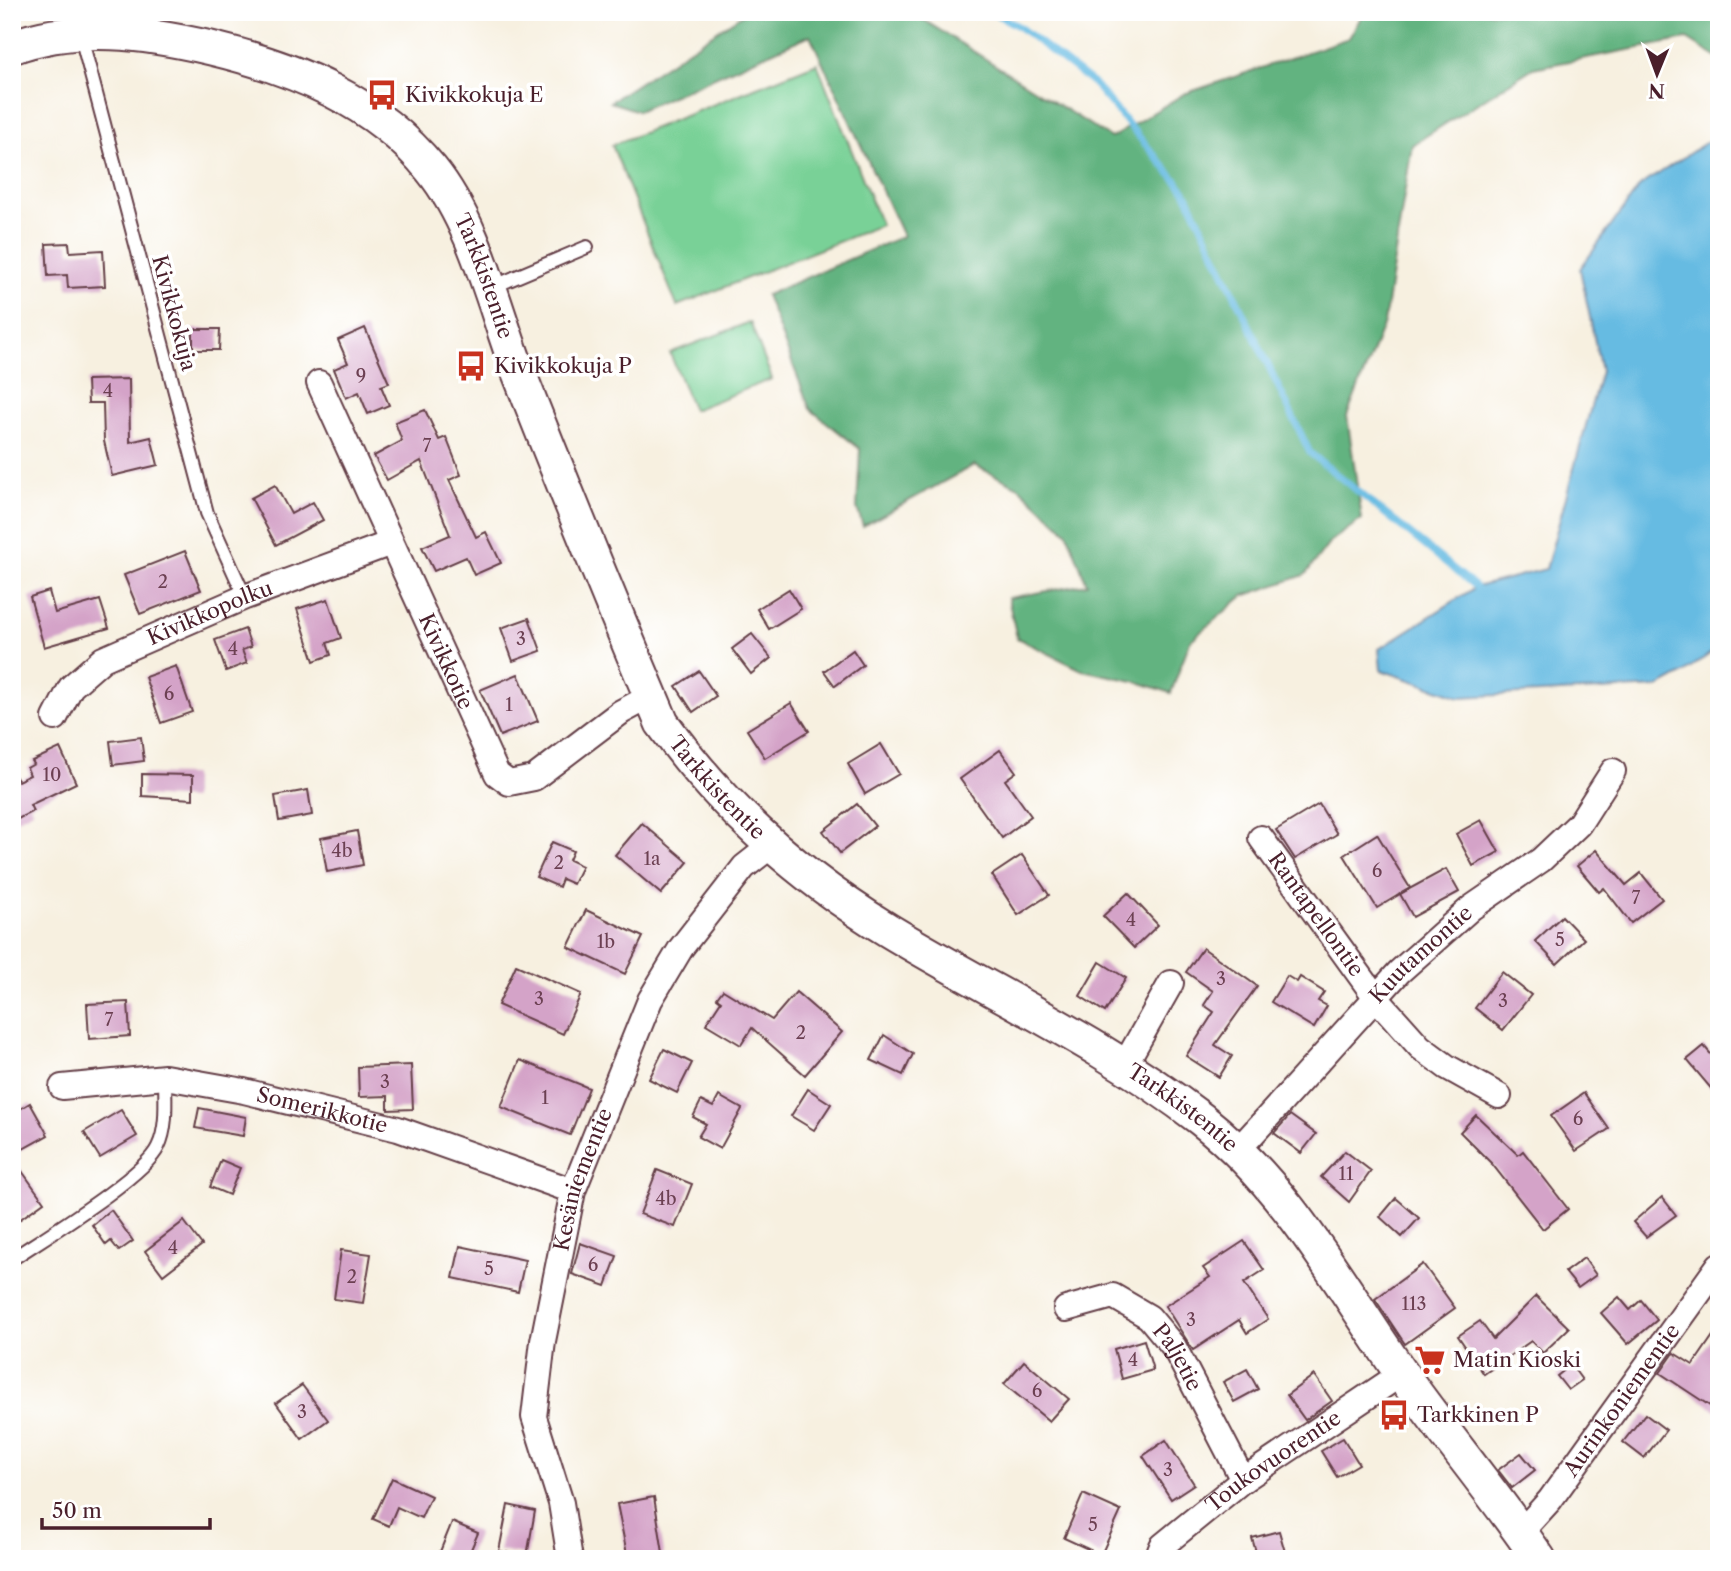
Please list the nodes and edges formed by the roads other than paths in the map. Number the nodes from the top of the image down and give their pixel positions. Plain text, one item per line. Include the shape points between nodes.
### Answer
1 (80, 33) junction
2 (12, 47) edge
3 (587, 247) dead end
4 (489, 288) junction
5 (319, 383) dead end
6 (391, 543) junction
7 (245, 597) junction
8 (651, 696) junction
9 (55, 718) dead end
10 (1613, 771) dead end
11 (1261, 838) dead end
12 (772, 845) junction
13 (1171, 983) dead end
14 (1377, 999) junction
15 (1124, 1066) junction
16 (165, 1077) junction
17 (62, 1087) dead end
18 (1499, 1097) dead end
19 (1238, 1150) junction
20 (573, 1191) junction
21 (12, 1259) edge
22 (1719, 1265) edge
23 (1066, 1309) dead end
24 (1401, 1374) junction
25 (1243, 1480) junction
26 (1530, 1545) edge
27 (1162, 1555) edge
28 (570, 1559) edge

1 - 2 street, Tarkkistentie
1 - 4 street, Tarkkistentie via 159,36 257,59 324,84 376,117 431,169 451,201
1 - 7 lane, Kivikkokuja via 207,513
3 - 4 lane
4 - 8 street, Tarkkistentie via 516,366
5 - 6 street, Kivikkotie
6 - 7 street, Kivikkopolku
6 - 8 street, Kivikkotie via 497,774 509,783 534,778 621,712
7 - 9 street, Kivikkopolku via 103,659 71,687
8 - 12 street, Tarkkistentie via 662,723 687,758
10 - 14 street, Kuutamontie via 1579,824 1541,860 1471,908 1428,945
11 - 14 street, Rantapellontie
12 - 15 street, Tarkkistentie via 888,930
12 - 20 street, Kesäniementie via 744,867 681,947 650,1000
13 - 15 street
14 - 18 street, Rantapellontie via 1420,1047
14 - 19 street, Kuutamontie
15 - 19 street, Tarkkistentie
16 - 17 street, Somerikkotie
16 - 20 street, Somerikkotie via 244,1091 398,1129
16 - 21 lane via 164,1125 158,1147 142,1169
19 - 24 street, Tarkkistentie via 1320,1250
20 - 28 street, Kesäniementie via 543,1341 534,1417 561,1503
22 - 26 street, Aurinkoniementie via 1550,1500
23 - 25 street, Paljetie via 1113,1296 1149,1317 1174,1347
24 - 25 street, Toukovuorentie
24 - 26 street, Tarkkistentie
25 - 27 street, Toukovuorentie

